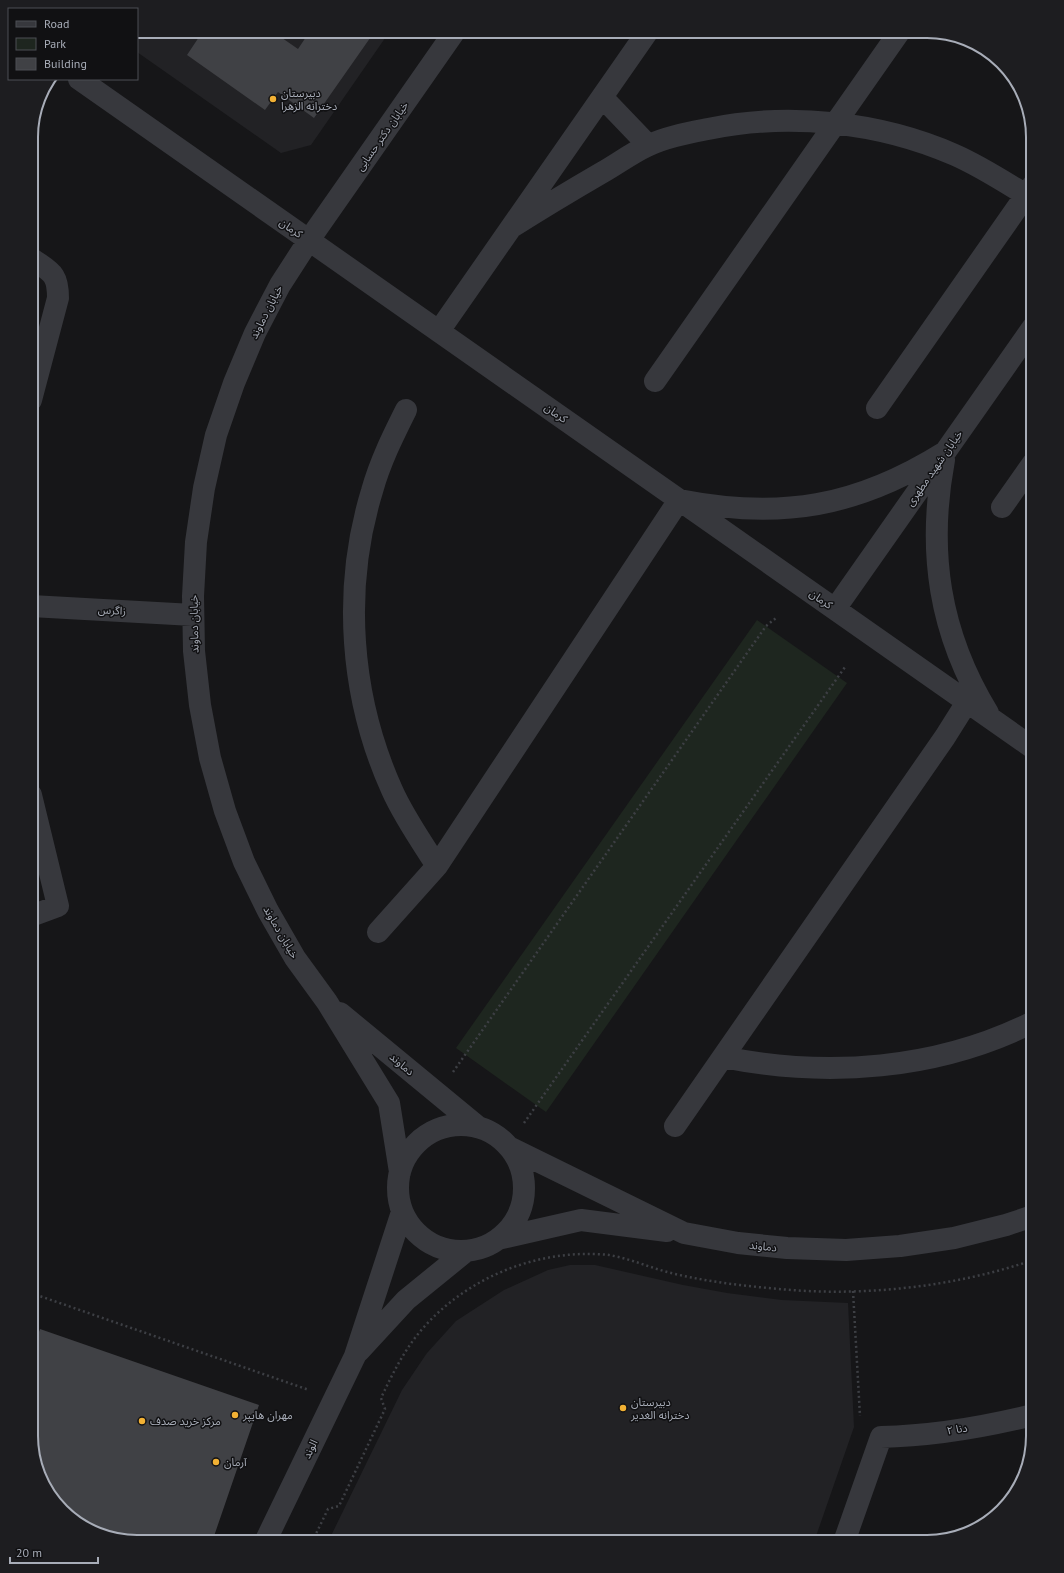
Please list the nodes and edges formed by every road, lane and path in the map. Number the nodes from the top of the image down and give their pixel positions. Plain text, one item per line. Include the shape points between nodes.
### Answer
1 (450, 38) edge
2 (643, 38) edge
3 (895, 38) edge
4 (80, 80) edge
5 (602, 97) junction
6 (835, 124) junction
7 (648, 146) junction
8 (1026, 188) edge
9 (1026, 196) edge
10 (512, 227) junction
11 (309, 240) junction
12 (38, 263) edge
13 (439, 331) junction
14 (1026, 337) edge
15 (38, 374) edge
16 (655, 381) dead end
17 (877, 408) dead end
18 (406, 410) dead end
19 (945, 452) junction
20 (1026, 473) edge
21 (679, 500) junction
22 (1002, 507) dead end
23 (38, 606) edge
24 (835, 609) junction
25 (193, 615) junction
26 (776, 618) dead end
27 (844, 667) dead end
28 (967, 702) junction
29 (992, 719) junction
30 (1026, 743) edge
31 (38, 824) edge
32 (437, 866) junction
33 (38, 913) edge
34 (378, 932) dead end
35 (327, 1002) junction
36 (1026, 1025) edge
37 (723, 1057) junction
38 (453, 1072) dead end
39 (524, 1123) dead end
40 (477, 1126) junction
41 (675, 1126) dead end
42 (510, 1148) junction
43 (400, 1172) junction
44 (402, 1212) junction
45 (1026, 1218) edge
46 (684, 1233) junction
47 (502, 1238) junction
48 (465, 1252) junction
49 (1026, 1262) edge
50 (853, 1291) junction
51 (38, 1295) edge
52 (355, 1356) junction
53 (334, 1399) junction
54 (860, 1416) dead end
55 (1026, 1416) edge
56 (269, 1535) edge
57 (315, 1535) edge
58 (846, 1535) edge

1 - 11 street, خیابان دکتر حسابی
2 - 5 street
3 - 6 street
4 - 11 street, کرمان
5 - 7 street
5 - 10 street
6 - 7 street via 759,122 684,134
6 - 8 street via 876,130 916,140
6 - 16 street
7 - 10 street
9 - 17 street
10 - 13 street
11 - 13 street, کرمان
11 - 25 street, خیابان دماوند via 280,284 255,333 216,435 204,488 196,542
12 - 15 street via 52,273 58,283 58,298
13 - 21 street, کرمان
14 - 19 street, خیابان شهید مطهری
18 - 32 street via 387,449 372,490 361,533 355,577 356,664 376,750 392,790
19 - 21 street via 903,476 871,490 817,504 748,509
19 - 24 street, خیابان شهید مطهری
19 - 29 street via 936,521 940,591 962,664
20 - 22 street
21 - 24 street, کرمان
21 - 32 street
23 - 25 street, زاگرس
24 - 28 street, کرمان
25 - 35 street, خیابان دماوند via 200,705 210,758 225,811 244,862 268,911 295,958
26 - 38 path via 766,626
27 - 39 path
28 - 29 street, کرمان
28 - 37 street
29 - 30 street, کرمان
31 - 33 street via 58,906
32 - 34 street
35 - 40 street, دماوند
35 - 43 street via 389,1103
36 - 37 street via 976,1045 931,1058 885,1065 839,1069 792,1068
37 - 41 street
40 - 42 street via 496,1134
40 - 43 street via 458,1124 438,1129 421,1139 408,1154
42 - 46 street, دماوند
42 - 47 street via 521,1165 525,1185 523,1204 515,1223
43 - 44 street via 398,1192
44 - 48 street via 412,1229 427,1242 445,1250
44 - 52 street
45 - 46 street, دماوند via 954,1238 846,1250 780,1248
46 - 47 street via 581,1220
47 - 48 street via 484,1248
48 - 52 street via 406,1300
49 - 50 path via 961,1279 904,1288
50 - 54 path
50 - 57 path via 782,1290 731,1284 675,1274 609,1255 596,1254 545,1258 493,1276 445,1307 424,1327 406,1350 380,1398 385,1409 339,1506 328,1509
51 - 53 path
52 - 53 street, الوند
53 - 56 street, الوند
55 - 58 street, دنا ۲ via 957,1430 881,1437

